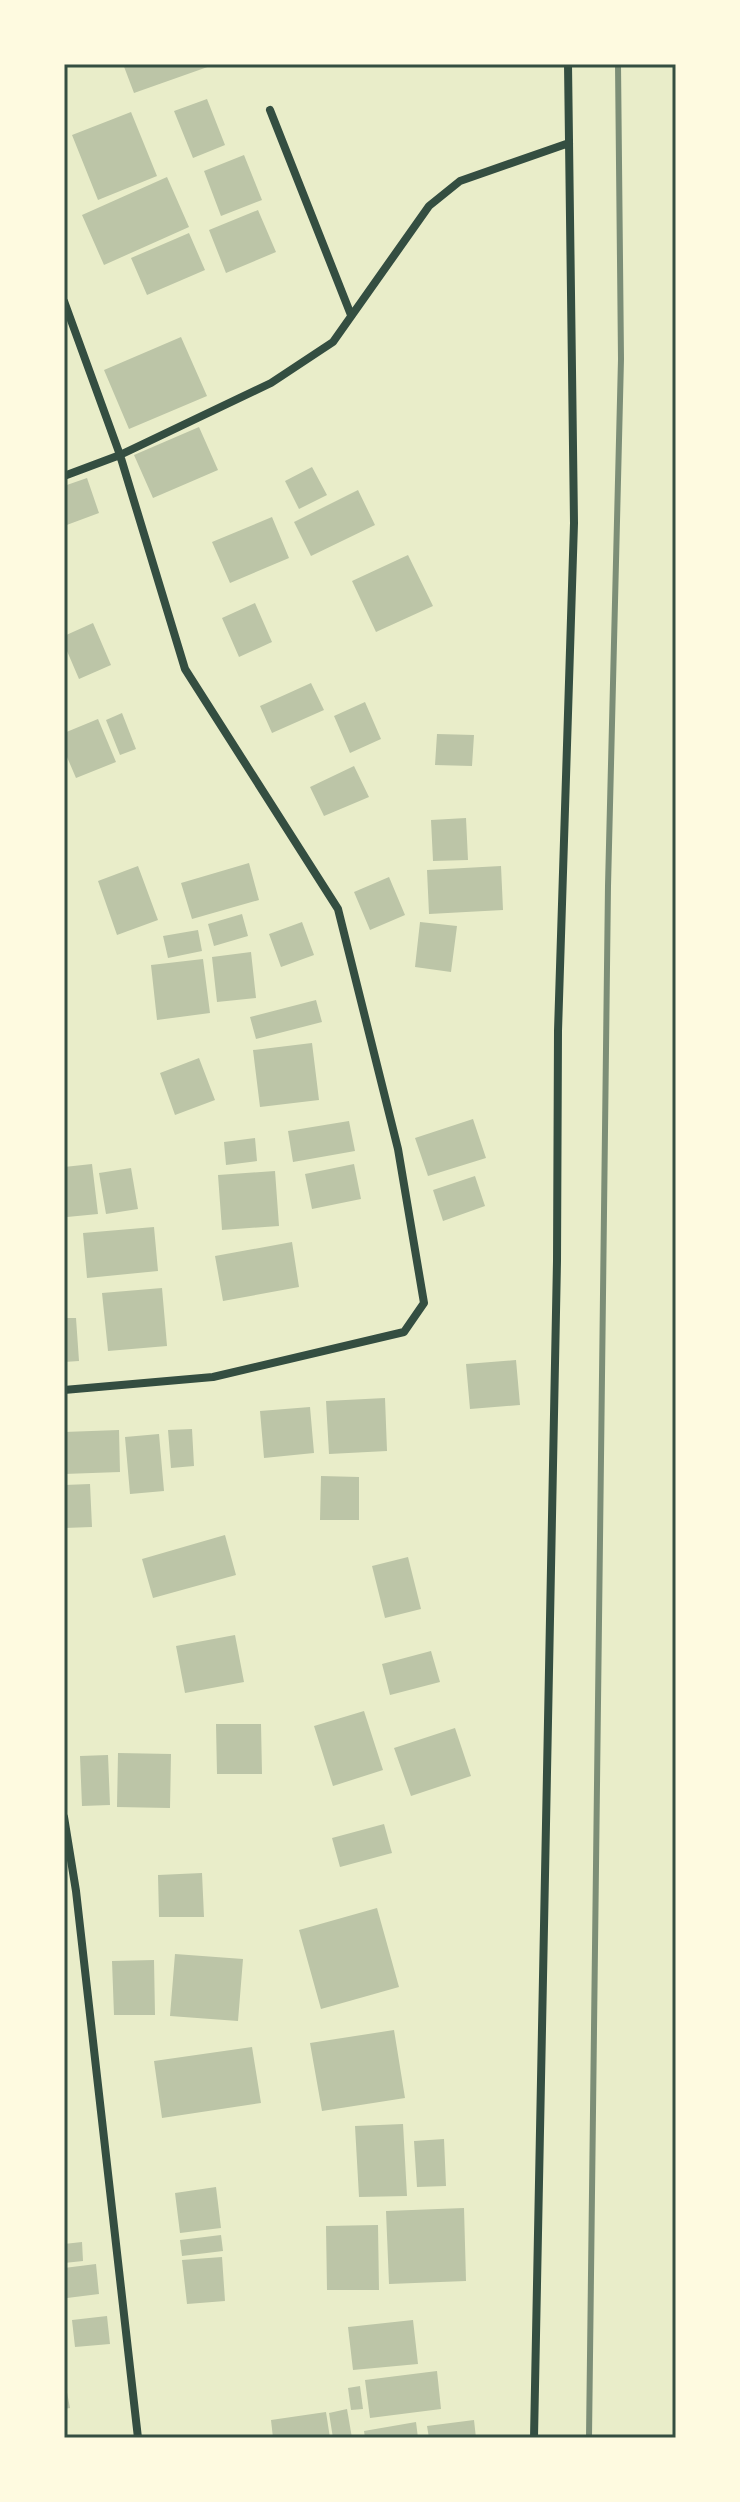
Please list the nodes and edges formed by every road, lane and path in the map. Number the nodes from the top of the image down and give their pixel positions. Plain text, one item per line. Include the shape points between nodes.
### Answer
1 (568, 64) edge
2 (270, 110) dead end
3 (569, 143) junction
4 (64, 301) edge
5 (351, 315) junction
6 (120, 455) junction
7 (64, 476) edge
8 (64, 1390) edge
9 (64, 1817) edge
10 (138, 2438) edge
11 (534, 2438) edge

1 - 3 street
2 - 5 street
3 - 5 street via 460,181 429,206
3 - 11 street via 574,523 558,1031
4 - 6 street
5 - 6 street via 333,342 271,383
6 - 7 street
6 - 8 street via 185,669 338,909 398,1149 424,1303 404,1332 213,1377
9 - 10 street

